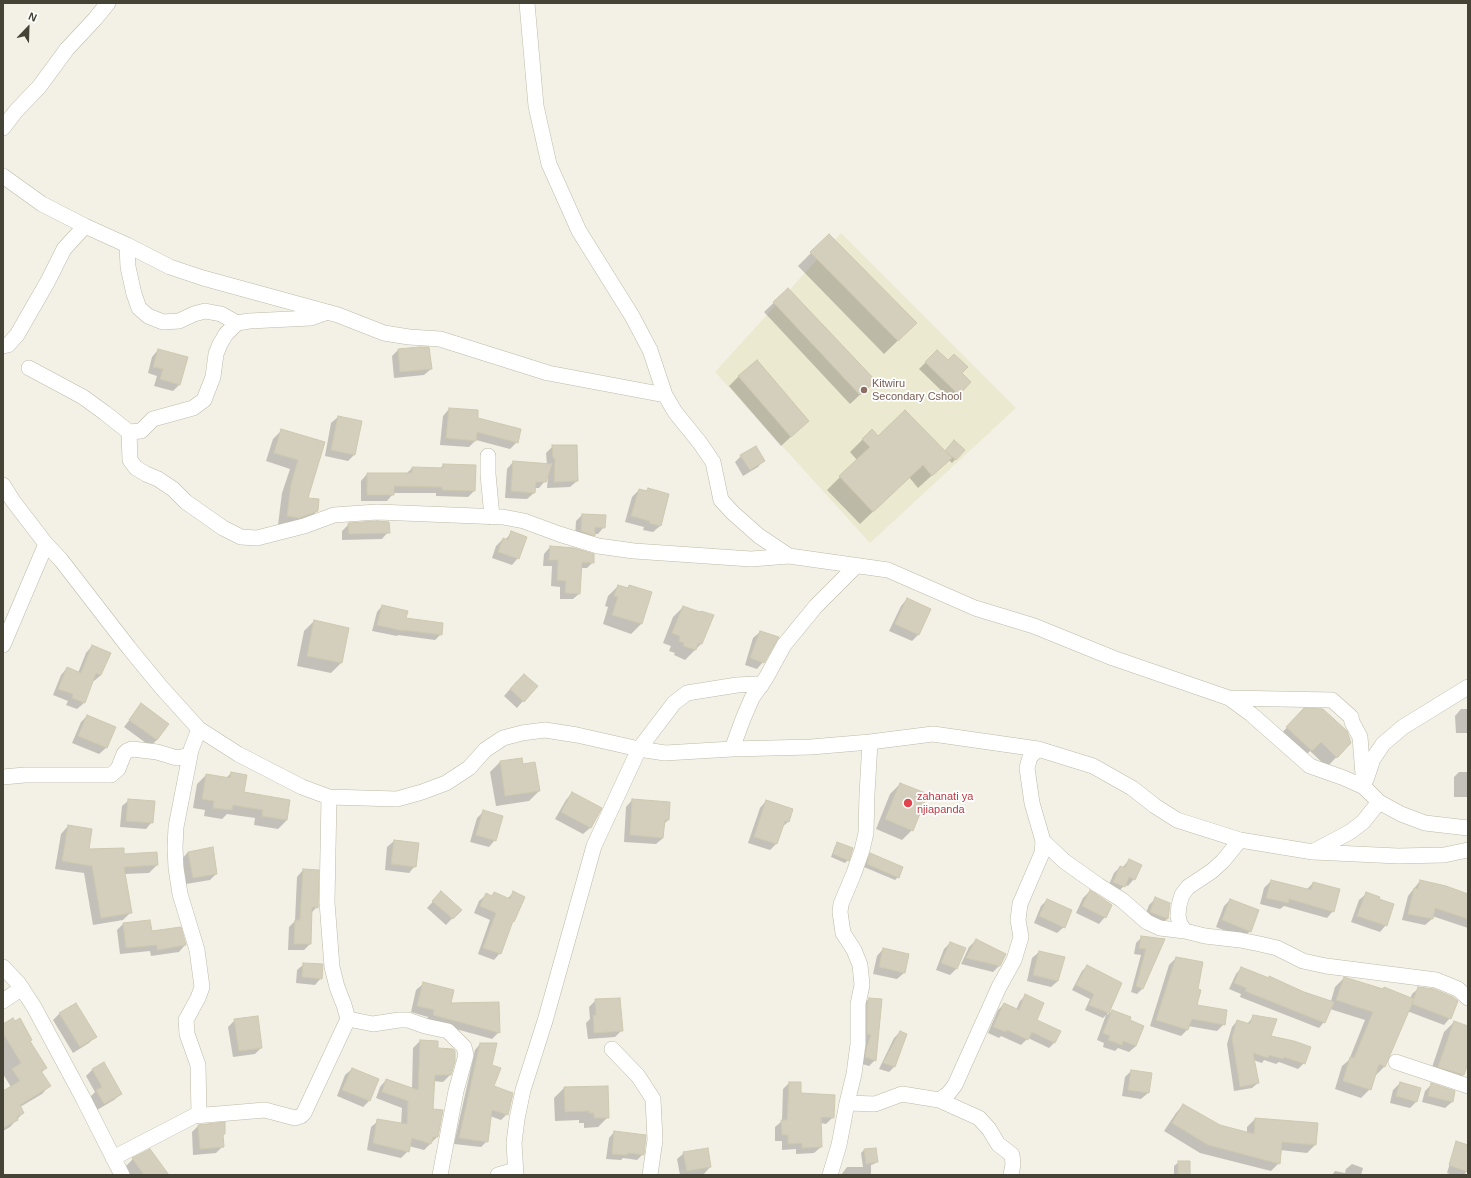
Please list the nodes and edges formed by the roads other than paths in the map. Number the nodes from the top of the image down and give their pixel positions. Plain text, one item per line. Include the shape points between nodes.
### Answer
1 (108, 3) edge
2 (528, 3) edge
3 (3, 128) edge
4 (3, 176) edge
5 (85, 226) junction
6 (127, 245) junction
7 (328, 312) junction
8 (237, 323) junction
9 (3, 346) edge
10 (29, 368) dead end
11 (665, 394) junction
12 (129, 432) junction
13 (488, 456) dead end
14 (3, 485) edge
15 (492, 517) junction
16 (46, 544) junction
17 (789, 556) junction
18 (856, 566) junction
19 (3, 645) edge
20 (761, 686) junction
21 (1468, 687) edge
22 (1229, 698) junction
23 (199, 729) junction
24 (870, 742) junction
25 (1038, 748) junction
26 (639, 749) junction
27 (732, 749) junction
28 (190, 755) junction
29 (3, 777) edge
30 (1364, 788) junction
31 (329, 797) junction
32 (1379, 802) junction
33 (1468, 828) edge
34 (1240, 840) junction
35 (1043, 841) junction
36 (1313, 852) junction
37 (1466, 854) edge
38 (1184, 931) junction
39 (3, 967) edge
40 (22, 988) junction
41 (1468, 998) edge
42 (3, 1001) edge
43 (348, 1019) junction
44 (612, 1048) dead end
45 (1396, 1062) dead end
46 (1468, 1086) edge
47 (939, 1100) junction
48 (847, 1103) junction
49 (199, 1115) junction
50 (113, 1158) junction
51 (516, 1172) edge
52 (122, 1175) edge
53 (440, 1175) edge
54 (498, 1175) edge
55 (650, 1175) edge
56 (830, 1175) edge
57 (1011, 1175) edge

1 - 3 street
2 - 11 street via 536,106 549,164 579,231 650,350
4 - 5 street via 42,204
5 - 6 street
5 - 9 street via 64,249 17,335 8,345
6 - 7 street via 170,267 203,278
6 - 8 street via 128,267 138,308 148,316 163,322 179,321 205,311 221,314
7 - 8 street via 311,318 249,320
7 - 11 street via 384,333 440,339 548,372
8 - 12 street via 220,344 213,377 204,400 193,408 154,419 141,430
10 - 12 street via 83,397
11 - 17 street via 674,412 713,462 722,500 759,536
12 - 15 street via 130,460 136,468 158,479 223,528 241,537 258,538 334,515 400,512
13 - 15 street
14 - 16 street
15 - 17 street via 524,521 598,546 634,551 751,559
16 - 19 street
16 - 23 street via 161,687
17 - 18 street
18 - 20 street via 816,606 784,645
18 - 22 street via 888,570 975,608 1034,626 1113,658
20 - 26 street via 736,685 687,693 674,703
20 - 27 street via 748,706
21 - 30 street via 1403,727 1383,744 1373,759
22 - 30 street via 1310,766
22 - 30 street via 1332,700 1351,717 1360,737
23 - 28 street
23 - 31 street via 250,760 302,787
24 - 25 street via 932,734
24 - 27 street
24 - 48 street via 866,833 840,912 843,933 860,965 862,985 858,1004 858,1044
25 - 34 street via 1093,766 1132,788 1177,820
25 - 35 street via 1030,757 1027,768 1032,803
26 - 27 street via 665,753
26 - 31 street via 546,730 522,733 503,738 485,750 469,768 446,783 422,792 397,799
26 - 51 street via 594,846 523,1090 514,1143
28 - 29 street via 177,758 132,749 124,754 118,769 111,775
28 - 49 street via 176,827 176,868 180,894 197,950 202,987 186,1020 187,1034 198,1065
30 - 32 street
31 - 43 street via 327,902 332,967
32 - 33 street via 1425,823
32 - 36 street via 1364,822
34 - 36 street
34 - 38 street via 1223,861 1188,887 1182,895 1178,916
35 - 38 street via 1064,861 1122,900 1147,922 1160,928
35 - 47 street via 1042,853 1018,912 1021,937 1014,960 999,987 958,1080 948,1094
36 - 37 street via 1398,856
38 - 41 street via 1266,945 1303,961 1326,966 1436,980 1458,989
39 - 40 street
40 - 42 street
40 - 50 street
43 - 49 street via 301,1116 295,1118 265,1110
43 - 53 street via 373,1024 408,1020 448,1031 464,1047 466,1055 456,1091
44 - 55 street via 638,1076 653,1099 655,1140
45 - 46 street
47 - 48 street via 902,1094 875,1104
47 - 57 street via 979,1118 989,1128 998,1144 1012,1155
48 - 56 street via 839,1146
49 - 50 street via 186,1119
50 - 52 street
51 - 54 street

